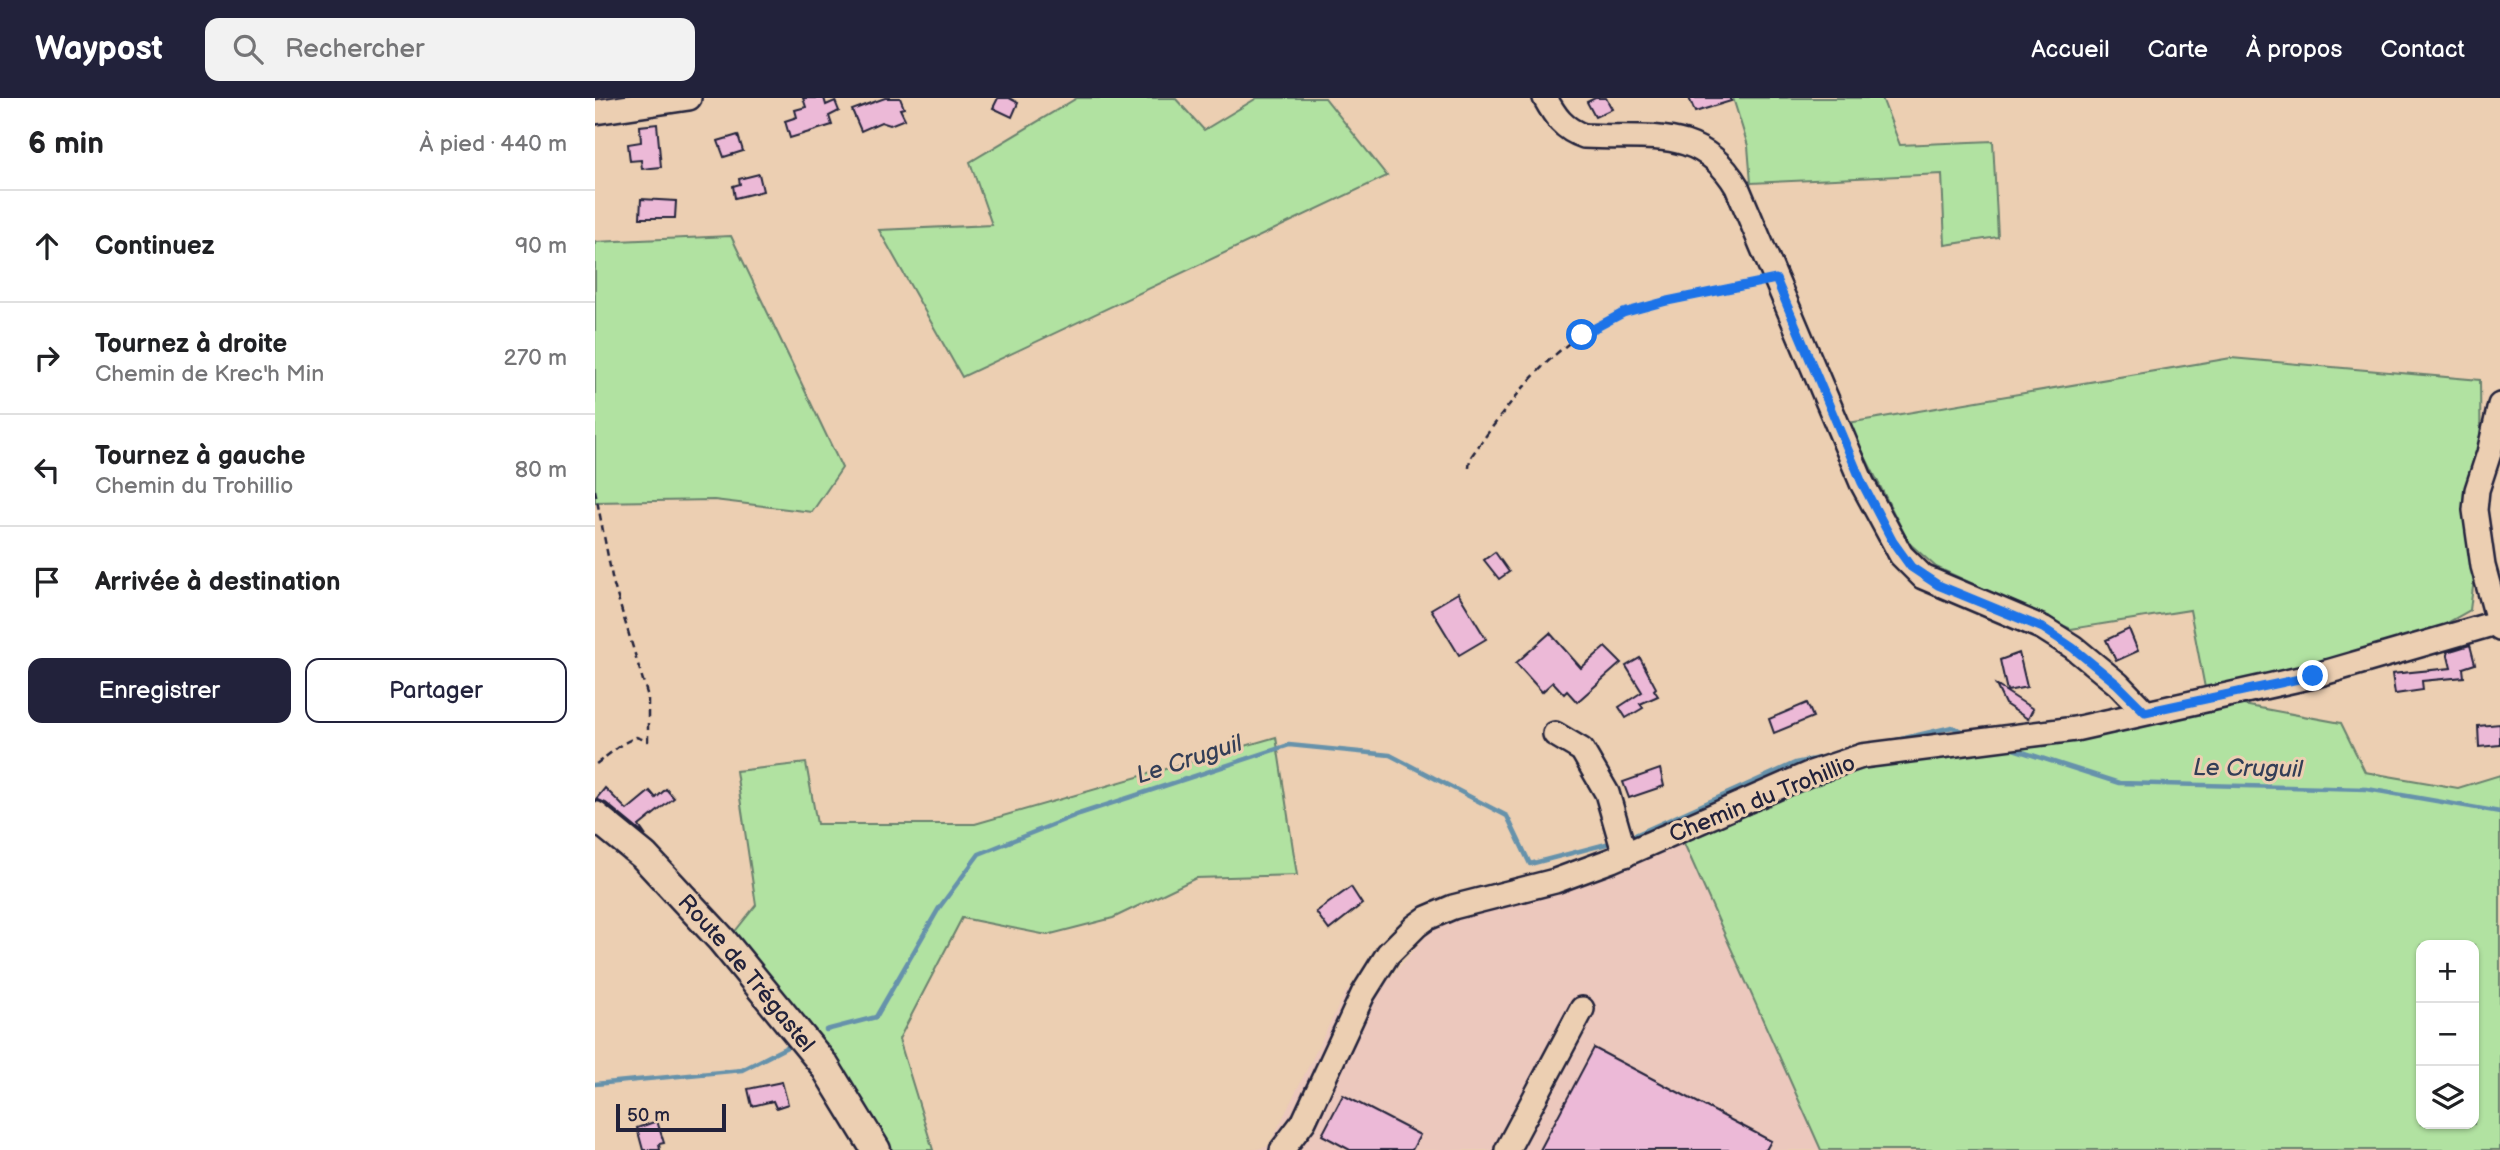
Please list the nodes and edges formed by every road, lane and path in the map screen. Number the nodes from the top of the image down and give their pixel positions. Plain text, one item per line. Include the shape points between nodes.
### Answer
1 (689, 98) edge
2 (1545, 98) edge
3 (595, 112) edge
4 (1776, 279) junction
5 (2500, 405) edge
6 (1469, 468) dead end
7 (595, 490) edge
8 (2499, 625) edge
9 (2145, 712) junction
10 (1555, 734) dead end
11 (595, 765) edge
12 (595, 816) edge
13 (1625, 855) junction
14 (1582, 1009) dead end
15 (876, 1150) edge
16 (1282, 1150) edge
17 (1507, 1150) edge

1 - 3 street
2 - 4 street via 1557,119 1573,133 1672,139 1719,161 1737,187
4 - 6 path via 1623,313 1582,335 1514,396 1470,458
4 - 9 street via 1862,483 1911,567 1938,585 2043,628 2088,660
5 - 8 street via 2475,510 2483,566
7 - 11 path via 613,582 648,697 648,741 636,737
8 - 9 street, Chemin du Trohillio via 2313,676
9 - 13 street, Chemin du Trohillio via 2075,729 1862,756 1811,773
10 - 13 street via 1582,750 1607,793
12 - 15 main road, Route de Trégastel via 644,856 746,969 824,1065
13 - 16 street, Chemin du Trohillio via 1555,881 1453,906 1416,926 1388,954 1363,994 1304,1121
14 - 17 street

